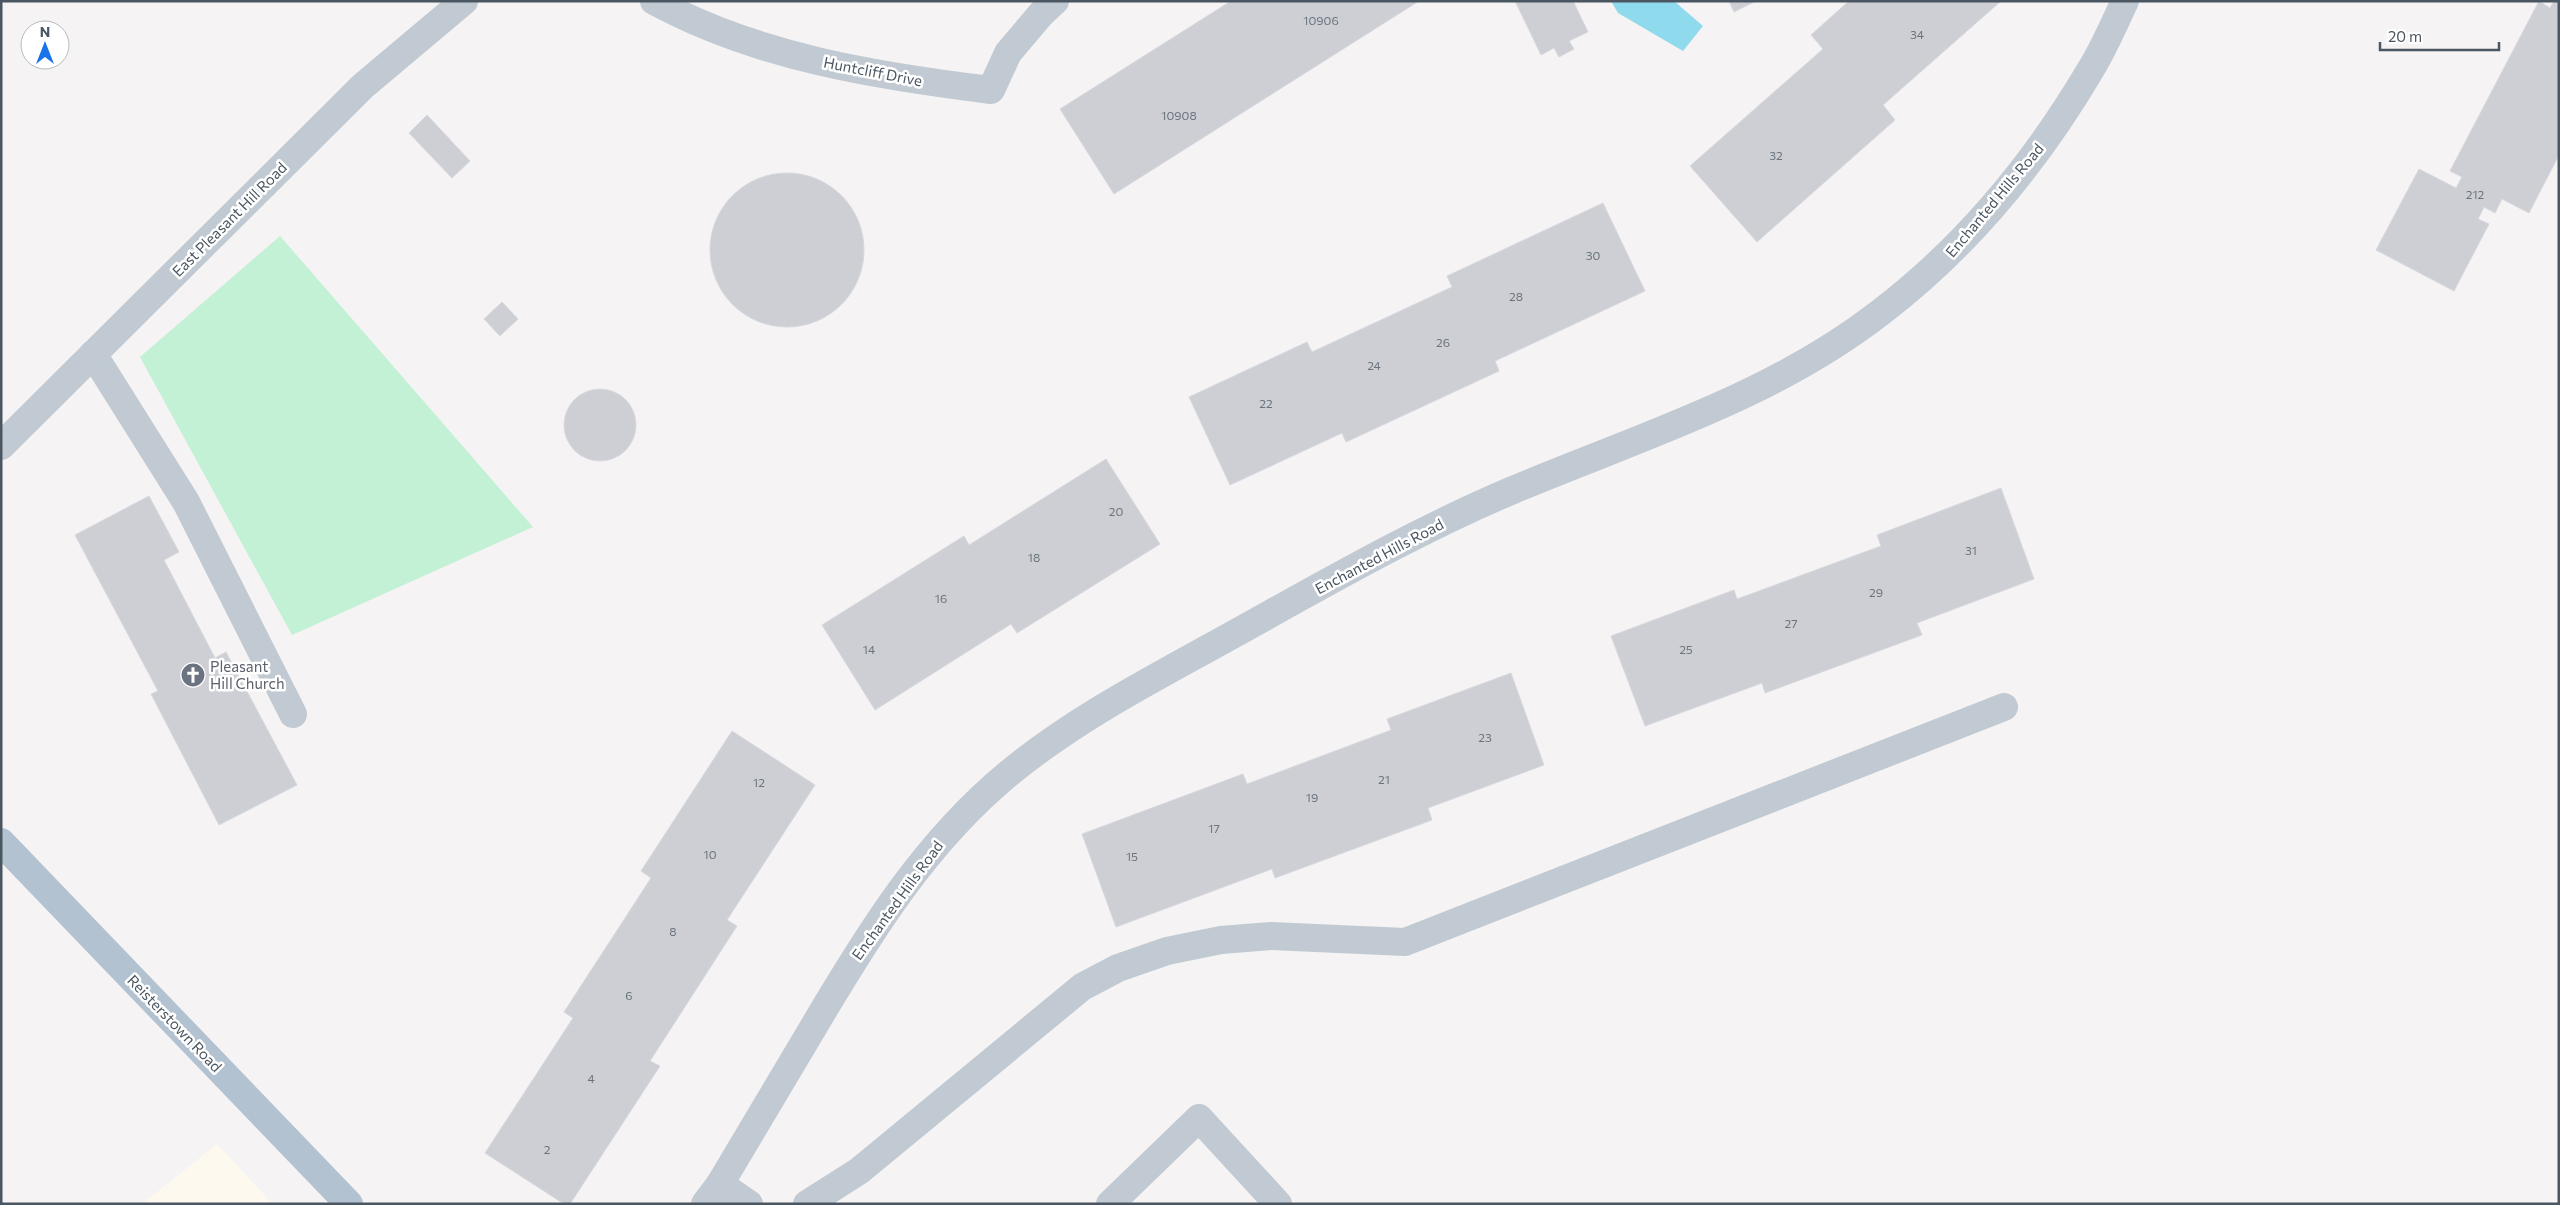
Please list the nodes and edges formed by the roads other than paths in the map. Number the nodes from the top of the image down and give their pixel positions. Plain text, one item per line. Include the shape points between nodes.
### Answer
1 (464, 1) edge
2 (654, 1) edge
3 (1055, 1) edge
4 (2125, 1) edge
5 (93, 354) junction
6 (1, 446) edge
7 (2004, 707) dead end
8 (294, 714) dead end
9 (1, 842) edge
10 (712, 1194) edge
11 (349, 1204) edge
12 (749, 1204) edge
13 (807, 1204) edge
14 (1110, 1204) edge
15 (1278, 1204) edge

1 - 5 street, East Pleasant Hill Road via 363,86
2 - 3 street, Huntcliff Drive via 691,21 789,54 910,80 991,90 1008,53
4 - 10 street, Enchanted Hills Road via 2092,67 2032,159 1953,251 1880,313 1814,358 1755,390 1512,490 1405,538 1067,729 1006,776 940,838 904,885 854,958
5 - 6 street, East Pleasant Hill Road
5 - 8 street via 186,502
7 - 13 street via 1405,942 1271,936 1221,940 1167,951 1118,968 1082,987 859,1171
9 - 11 main road, Reisterstown Road
10 - 12 street
14 - 15 street via 1199,1118

